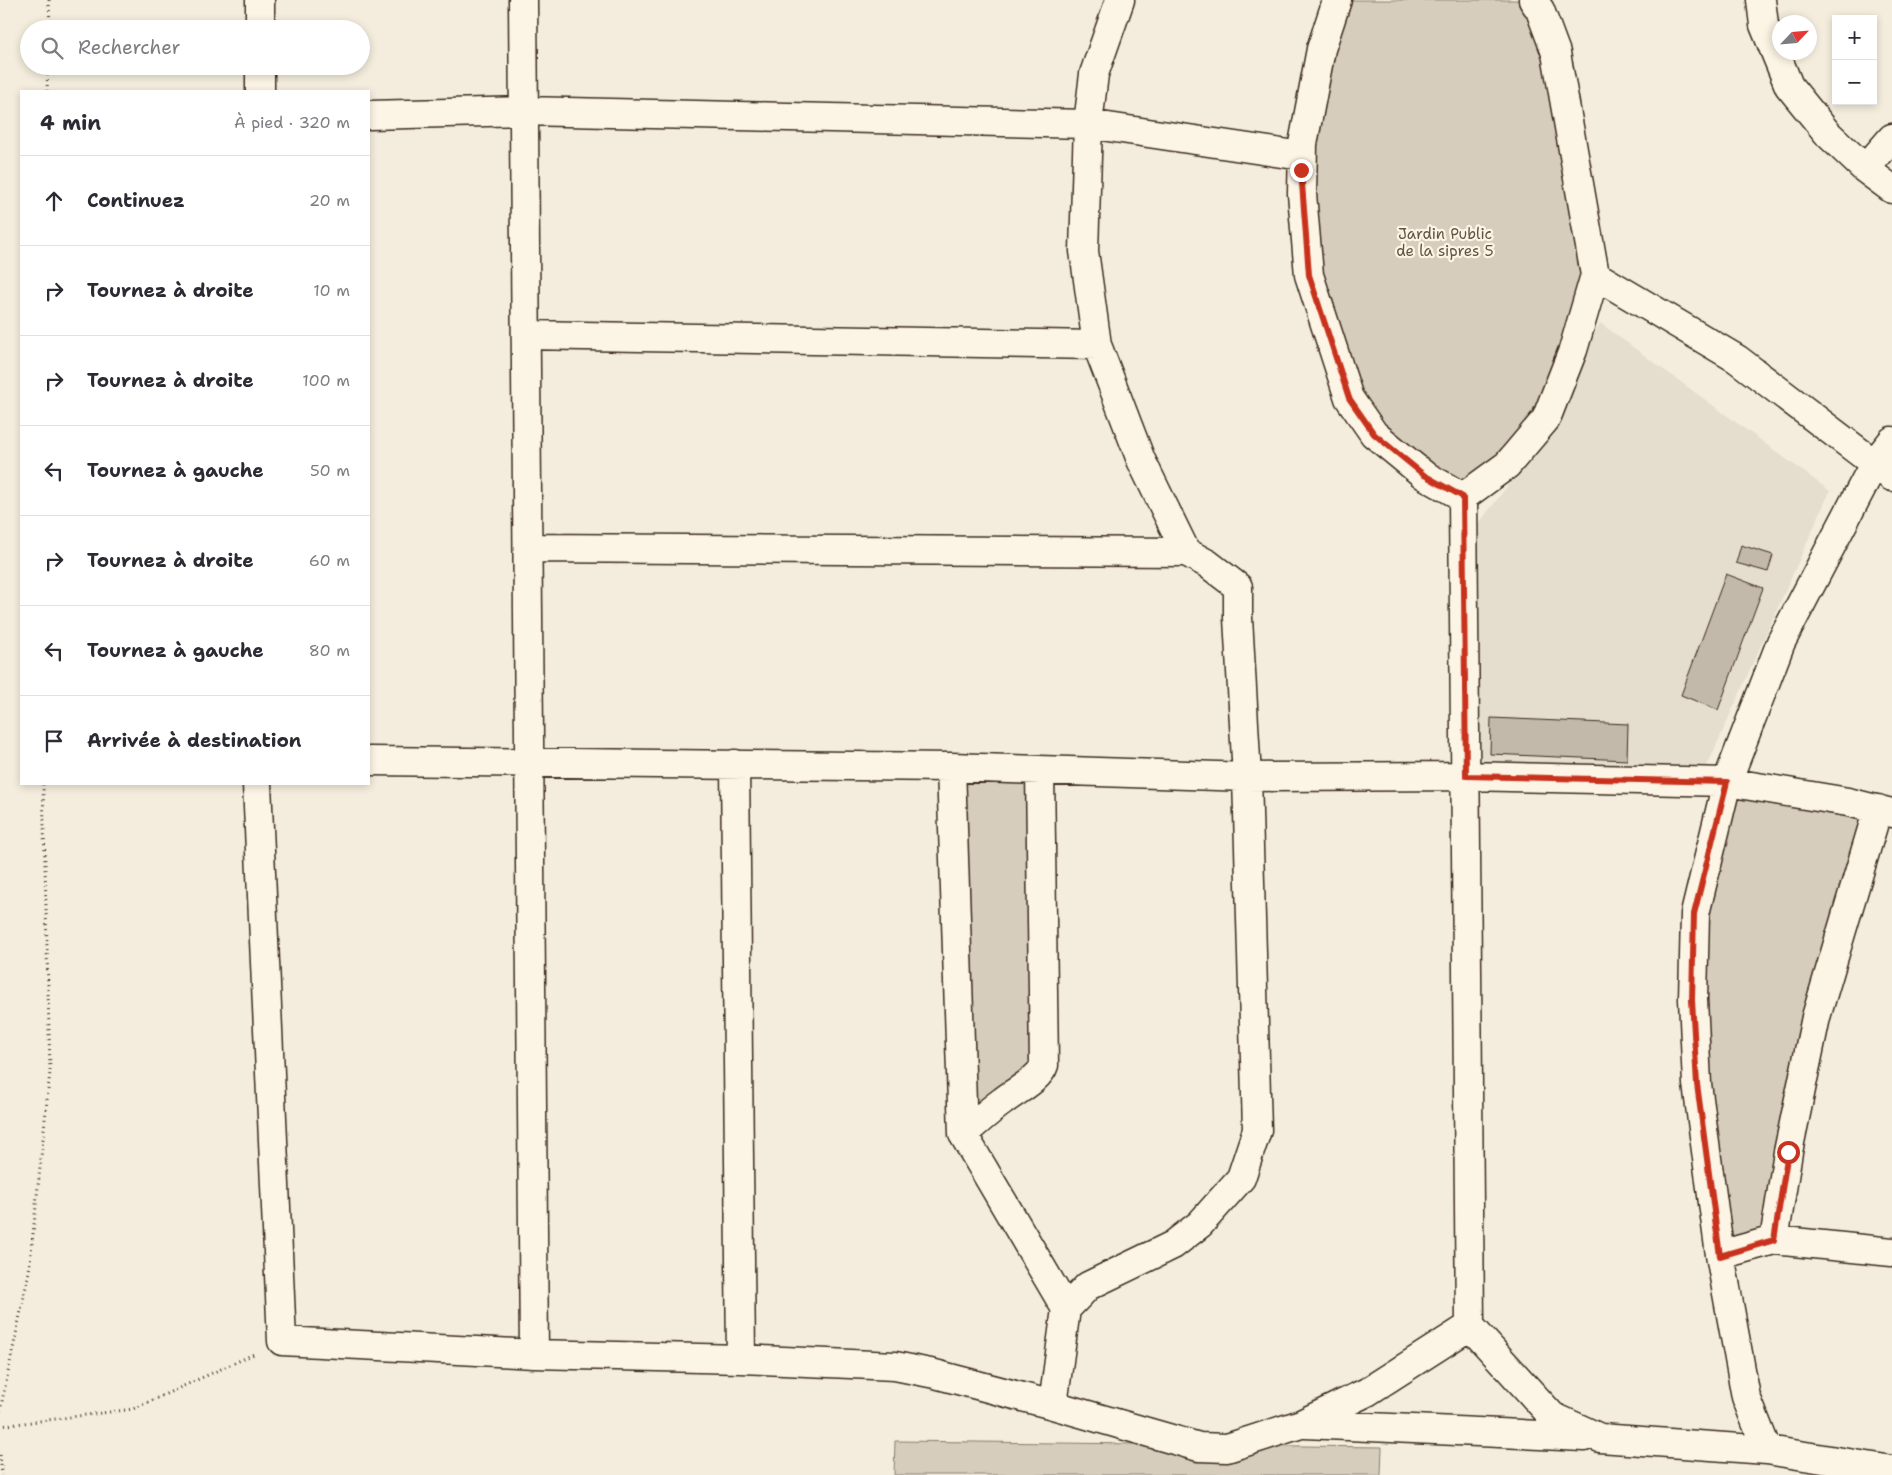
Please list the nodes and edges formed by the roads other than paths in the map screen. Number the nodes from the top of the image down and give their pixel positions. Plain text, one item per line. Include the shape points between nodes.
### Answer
1 (260, 0) edge
2 (524, 0) edge
3 (1120, 0) edge
4 (1337, 0) edge
5 (1533, 0) edge
6 (1761, 0) edge
7 (260, 20) edge
8 (260, 75) edge
9 (260, 90) edge
10 (524, 111) junction
11 (370, 115) edge
12 (1088, 124) junction
13 (1892, 138) edge
14 (1302, 156) junction
15 (1864, 169) junction
16 (1892, 189) edge
17 (1594, 275) junction
18 (526, 335) junction
19 (1097, 344) junction
20 (1892, 441) edge
21 (1883, 470) edge
22 (1463, 497) junction
23 (528, 548) junction
24 (1186, 552) junction
25 (370, 762) edge
26 (530, 764) junction
27 (735, 764) junction
28 (951, 766) junction
29 (1040, 771) junction
30 (1466, 776) junction
31 (1247, 778) junction
32 (1727, 782) junction
33 (257, 785) edge
34 (1885, 811) edge
35 (964, 1134) junction
36 (1774, 1240) junction
37 (1892, 1252) edge
38 (1720, 1256) junction
39 (1066, 1309) junction
40 (1470, 1326) junction
41 (534, 1354) junction
42 (741, 1359) junction
43 (1053, 1405) junction
44 (1301, 1424) junction
45 (1600, 1438) junction
46 (1767, 1450) junction
47 (1851, 1469) edge
48 (1892, 1470) edge

1 - 7 street
2 - 10 street
3 - 12 street via 1094,74
4 - 14 street via 1320,49
5 - 17 street via 1556,52
6 - 15 street via 1764,25 1789,86 1828,134
8 - 9 street
10 - 11 street
10 - 12 street
10 - 18 street
12 - 14 street
12 - 19 street via 1084,251
13 - 15 street
14 - 22 street via 1309,275 1349,398 1374,434 1424,475
15 - 16 street
17 - 21 street via 1737,358
17 - 22 street via 1573,350 1546,419 1507,465
18 - 19 street
18 - 23 street
19 - 24 street via 1141,460
20 - 21 street
21 - 32 street via 1781,642
22 - 30 street
23 - 24 street
23 - 26 street
24 - 31 street via 1238,587
25 - 26 street
26 - 27 street
26 - 41 street
27 - 28 street
27 - 42 street
28 - 29 street
28 - 35 street
29 - 31 street
29 - 35 street via 1043,1070
30 - 31 street
30 - 32 street
30 - 40 street
31 - 39 street via 1257,1130 1241,1178 1187,1235 1088,1286
32 - 34 street
32 - 38 street via 1694,914 1692,1000 1697,1084
33 - 41 street via 282,1341
34 - 36 street via 1816,1017 1788,1152
35 - 39 street
36 - 37 street
36 - 38 street
38 - 46 street via 1746,1397
39 - 43 street
40 - 44 street via 1367,1392
40 - 45 street via 1552,1416
41 - 42 street
42 - 43 street via 895,1366
43 - 44 street via 1199,1447 1227,1448
44 - 45 street
45 - 46 street
46 - 47 street
47 - 48 street

